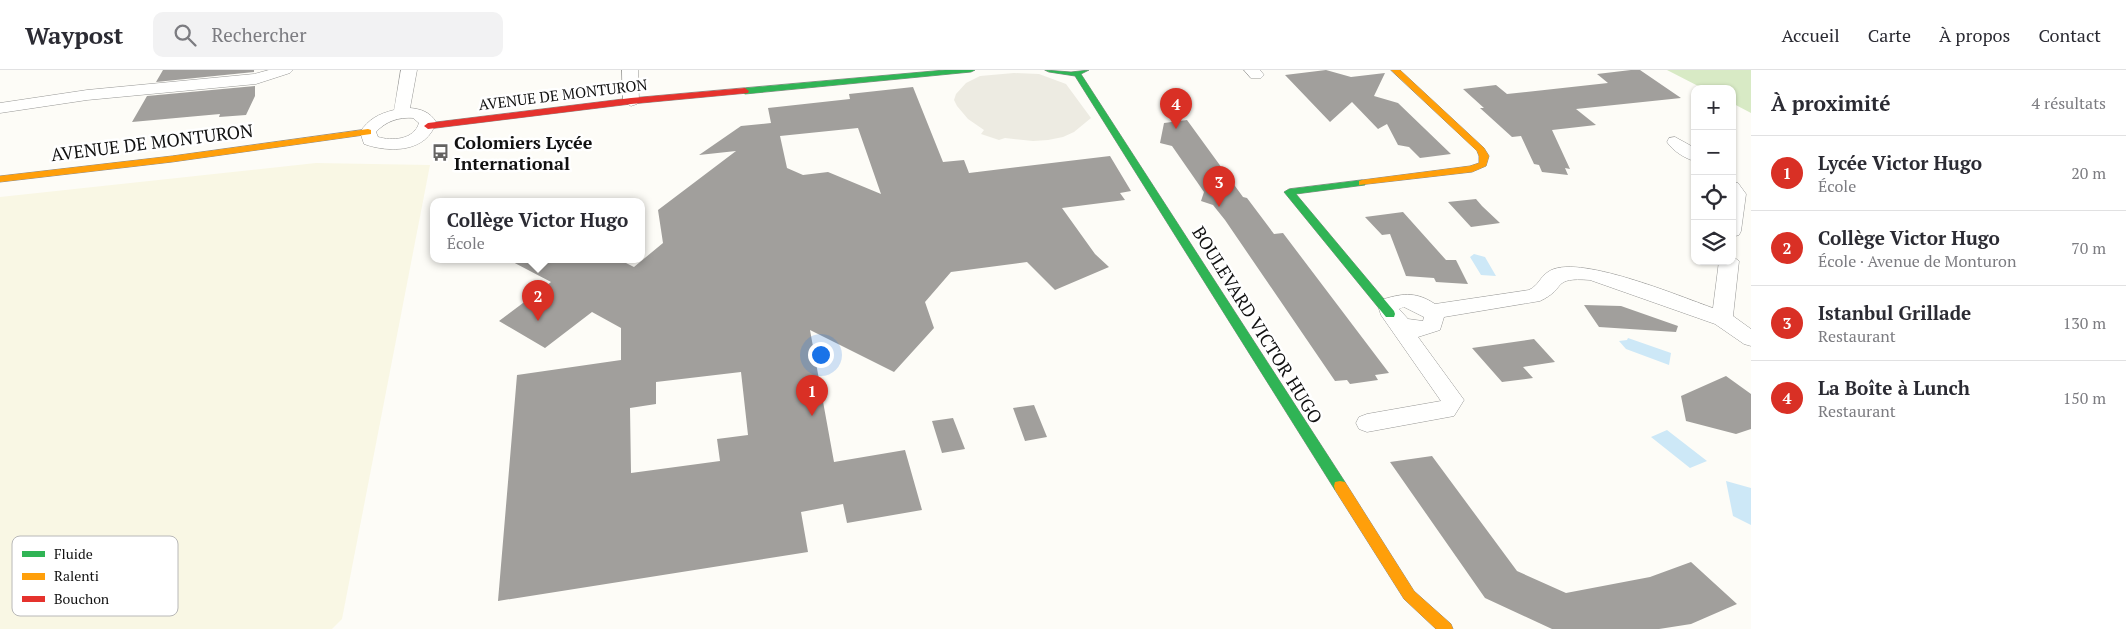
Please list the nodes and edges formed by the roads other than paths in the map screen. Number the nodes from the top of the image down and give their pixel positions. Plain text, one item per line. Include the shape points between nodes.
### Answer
1 (285, 70) edge
2 (409, 70) edge
3 (630, 70) edge
4 (971, 70) edge
5 (1049, 70) edge
6 (1395, 70) edge
7 (1081, 71) edge
8 (631, 101) junction
9 (0, 108) edge
10 (401, 114) junction
11 (428, 126) junction
12 (368, 132) junction
13 (1676, 142) dead end
14 (1691, 153) edge
15 (0, 179) edge
16 (1729, 265) edge
17 (1392, 317) junction
18 (1722, 319) junction
19 (1751, 339) edge
20 (1367, 423) dead end
21 (1409, 596) junction
22 (1416, 621) dead end
23 (1446, 629) edge

1 - 9 street via 256,79 87,94
2 - 10 street
3 - 8 street
4 - 8 street, AVENUE DE MONTURON
5 - 7 street via 1064,74
6 - 17 street via 1481,150 1483,164 1472,169 1289,192
7 - 21 street, BOULEVARD VICTOR HUGO
8 - 11 street, AVENUE DE MONTURON via 486,125
10 - 11 street via 418,114 424,117
10 - 12 street via 381,119
11 - 12 street via 418,137 400,144 377,144 370,140
12 - 15 street, AVENUE DE MONTURON
13 - 14 street
16 - 18 street
17 - 18 street via 1391,304 1404,300 1421,304 1431,312 1533,296 1544,291 1555,276 1577,272 1592,274
17 - 20 street via 1453,400 1446,410
18 - 19 street
21 - 22 street, BOULEVARD VICTOR HUGO
21 - 23 street, BOULEVARD VICTOR HUGO

